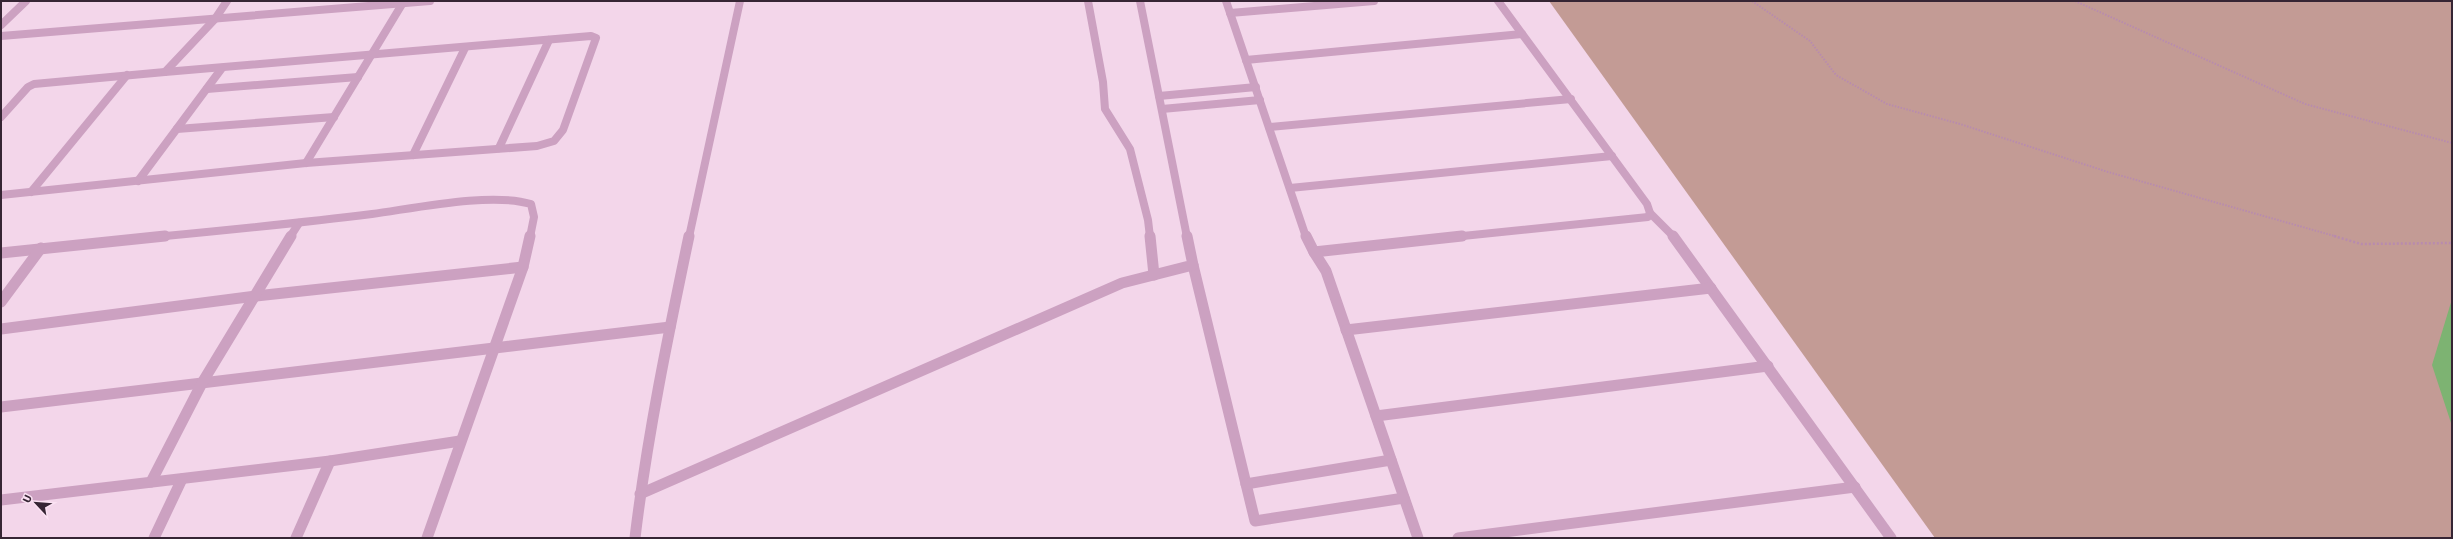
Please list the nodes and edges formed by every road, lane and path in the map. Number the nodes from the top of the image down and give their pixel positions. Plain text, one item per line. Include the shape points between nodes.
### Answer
1 (26, 1) edge
2 (228, 1) edge
3 (430, 1) edge
4 (740, 1) edge
5 (1088, 1) edge
6 (1140, 1) edge
7 (1226, 1) edge
8 (1374, 1) edge
9 (1498, 1) edge
10 (1752, 1) edge
11 (2075, 1) edge
12 (403, 2) edge
13 (1230, 13) junction
14 (215, 19) junction
15 (1, 25) edge
16 (1522, 34) junction
17 (1, 36) edge
18 (549, 40) junction
19 (465, 48) junction
20 (370, 56) junction
21 (1246, 60) junction
22 (222, 68) junction
23 (165, 72) junction
24 (127, 75) junction
25 (358, 77) junction
26 (1256, 87) junction
27 (207, 89) junction
28 (1159, 96) junction
29 (1260, 100) junction
30 (1571, 100) junction
31 (1162, 110) junction
32 (1, 117) edge
33 (334, 117) junction
34 (1269, 127) junction
35 (177, 129) junction
36 (2452, 143) edge
37 (500, 148) junction
38 (413, 155) junction
39 (1612, 156) junction
40 (306, 163) junction
41 (138, 181) junction
42 (1290, 188) junction
43 (31, 192) junction
44 (1, 195) edge
45 (1650, 213) junction
46 (299, 223) junction
47 (2452, 243) edge
48 (41, 248) junction
49 (1314, 252) junction
50 (1, 253) edge
51 (1193, 265) junction
52 (523, 267) junction
53 (1154, 275) junction
54 (1711, 288) junction
55 (256, 296) junction
56 (1, 302) edge
57 (670, 327) junction
58 (1, 328) edge
59 (1346, 330) junction
60 (493, 349) junction
61 (1768, 366) junction
62 (202, 383) junction
63 (1, 407) edge
64 (1376, 416) junction
65 (460, 441) junction
66 (1391, 460) junction
67 (330, 461) junction
68 (182, 479) junction
69 (151, 482) junction
70 (1246, 484) junction
71 (1855, 487) junction
72 (640, 494) junction
73 (1404, 498) junction
74 (1, 500) edge
75 (154, 538) edge
76 (296, 538) edge
77 (427, 538) edge
78 (635, 538) edge
79 (1418, 538) edge
80 (1458, 538) edge
81 (1891, 538) edge

1 - 15 street
2 - 14 street
3 - 12 street
4 - 57 street
5 - 53 street via 1103,82 1104,109 1130,149 1148,220
6 - 28 street
7 - 13 street
8 - 13 street
9 - 16 street
10 - 47 path via 1810,41 1836,75 1887,104 1960,124 2108,172 2361,244
11 - 36 path via 2305,104
12 - 14 street
12 - 20 street
13 - 21 street
14 - 17 street
14 - 23 street
16 - 21 street
16 - 30 street
18 - 19 street
18 - 37 street
18 - 37 street via 591,36 596,38 563,130 554,141 538,146
19 - 20 street
19 - 38 street
20 - 22 street
20 - 25 street
21 - 26 street
22 - 23 street
22 - 27 street
23 - 24 street
24 - 32 street via 34,84 28,87
24 - 43 street
25 - 27 street
25 - 33 street
26 - 28 street
26 - 29 street
27 - 35 street
28 - 31 street
29 - 31 street
29 - 34 street
30 - 34 street
30 - 39 street
31 - 51 street
33 - 35 street
33 - 40 street
34 - 42 street
35 - 41 street
37 - 38 street
38 - 40 street
39 - 42 street
39 - 45 street via 1647,204
40 - 41 street
41 - 43 street
42 - 49 street
43 - 44 street
45 - 49 street via 1648,217 1638,219
45 - 54 street via 1675,238
46 - 48 street
46 - 52 street via 482,200 515,199 531,204 534,217
46 - 55 street
48 - 50 street
48 - 56 street
49 - 59 street via 1326,271
51 - 53 street
51 - 70 street
52 - 55 street
52 - 60 street
53 - 72 street via 1122,283
54 - 59 street
54 - 61 street
55 - 58 street
55 - 62 street
57 - 60 street
57 - 72 street
59 - 64 street
60 - 62 street
60 - 65 street
61 - 64 street
61 - 71 street
62 - 63 street
62 - 69 street
64 - 66 street
65 - 67 street
65 - 77 street
66 - 70 street
66 - 73 street
67 - 68 street
67 - 76 street
68 - 69 street
68 - 75 street
69 - 74 street
70 - 73 street via 1255,521
71 - 80 street
71 - 81 street
72 - 78 street
73 - 79 street

